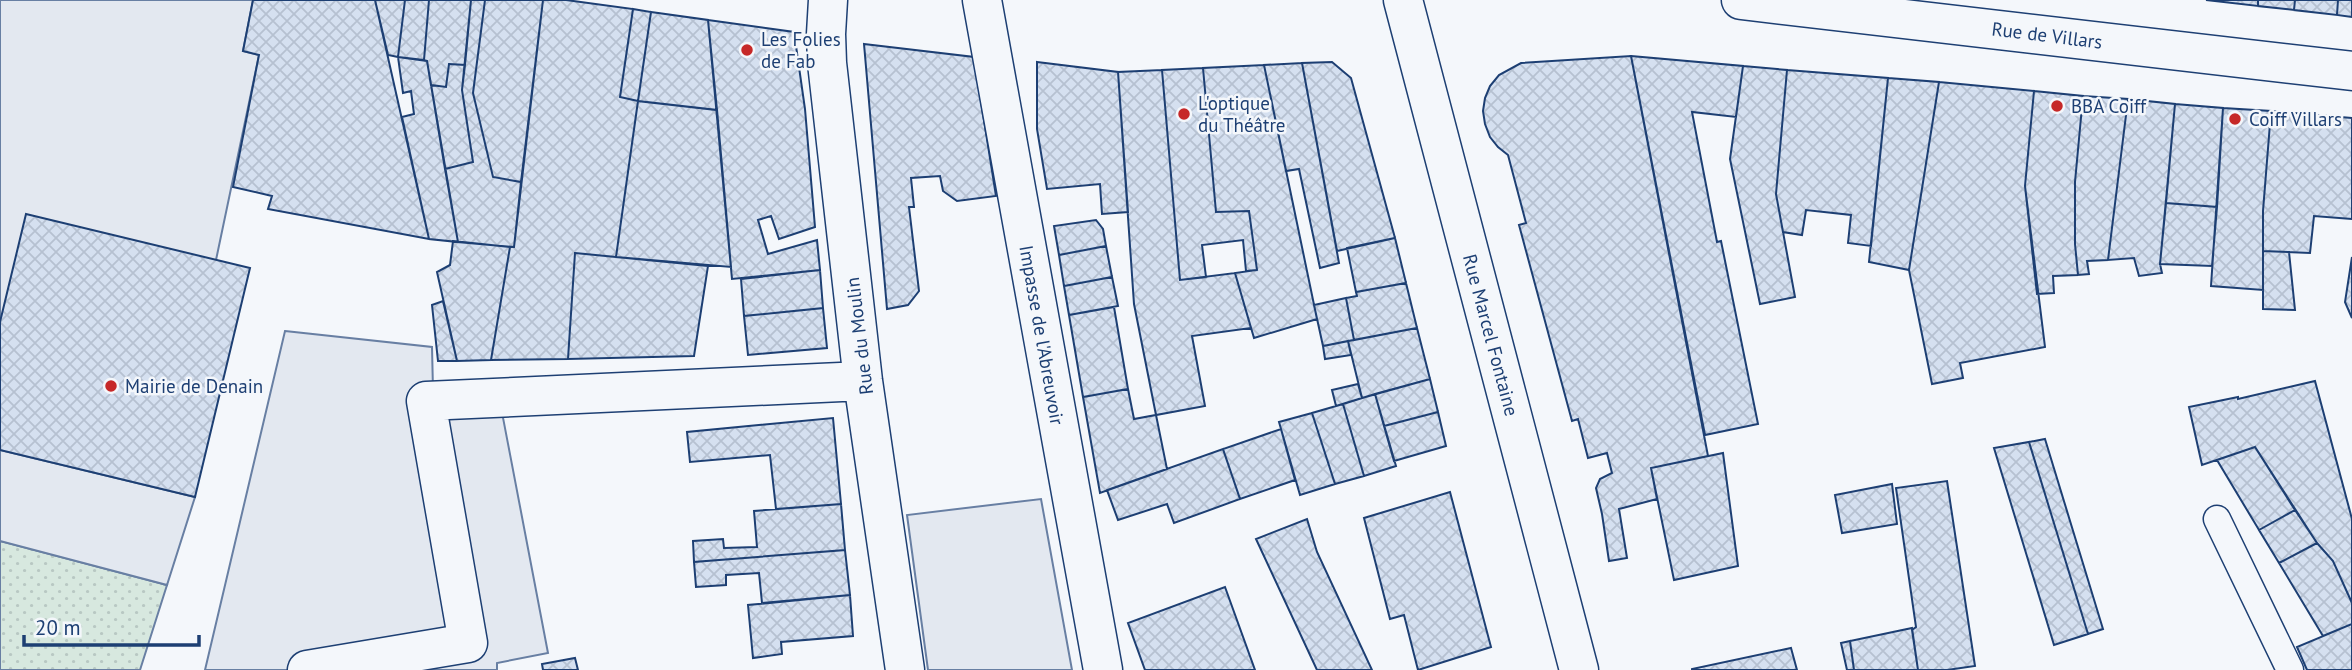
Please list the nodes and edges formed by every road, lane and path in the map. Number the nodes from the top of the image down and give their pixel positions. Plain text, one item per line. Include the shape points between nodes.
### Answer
1 (828, 0) edge
2 (982, 0) edge
3 (1403, 0) edge
4 (1741, 0) edge
5 (2352, 71) edge
6 (863, 380) junction
7 (2217, 519) dead end
8 (307, 670) edge
9 (905, 670) edge
10 (1103, 670) edge
11 (1579, 670) edge
12 (2290, 670) edge

1 - 6 street, Rue du Moulin via 827,63
2 - 10 street, Impasse de l'Abreuvoir
3 - 11 street, Rue Marcel Fontaine
4 - 5 street, Rue de Villars
6 - 8 street via 426,401 468,643
6 - 9 street, Rue du Moulin
7 - 12 lane

